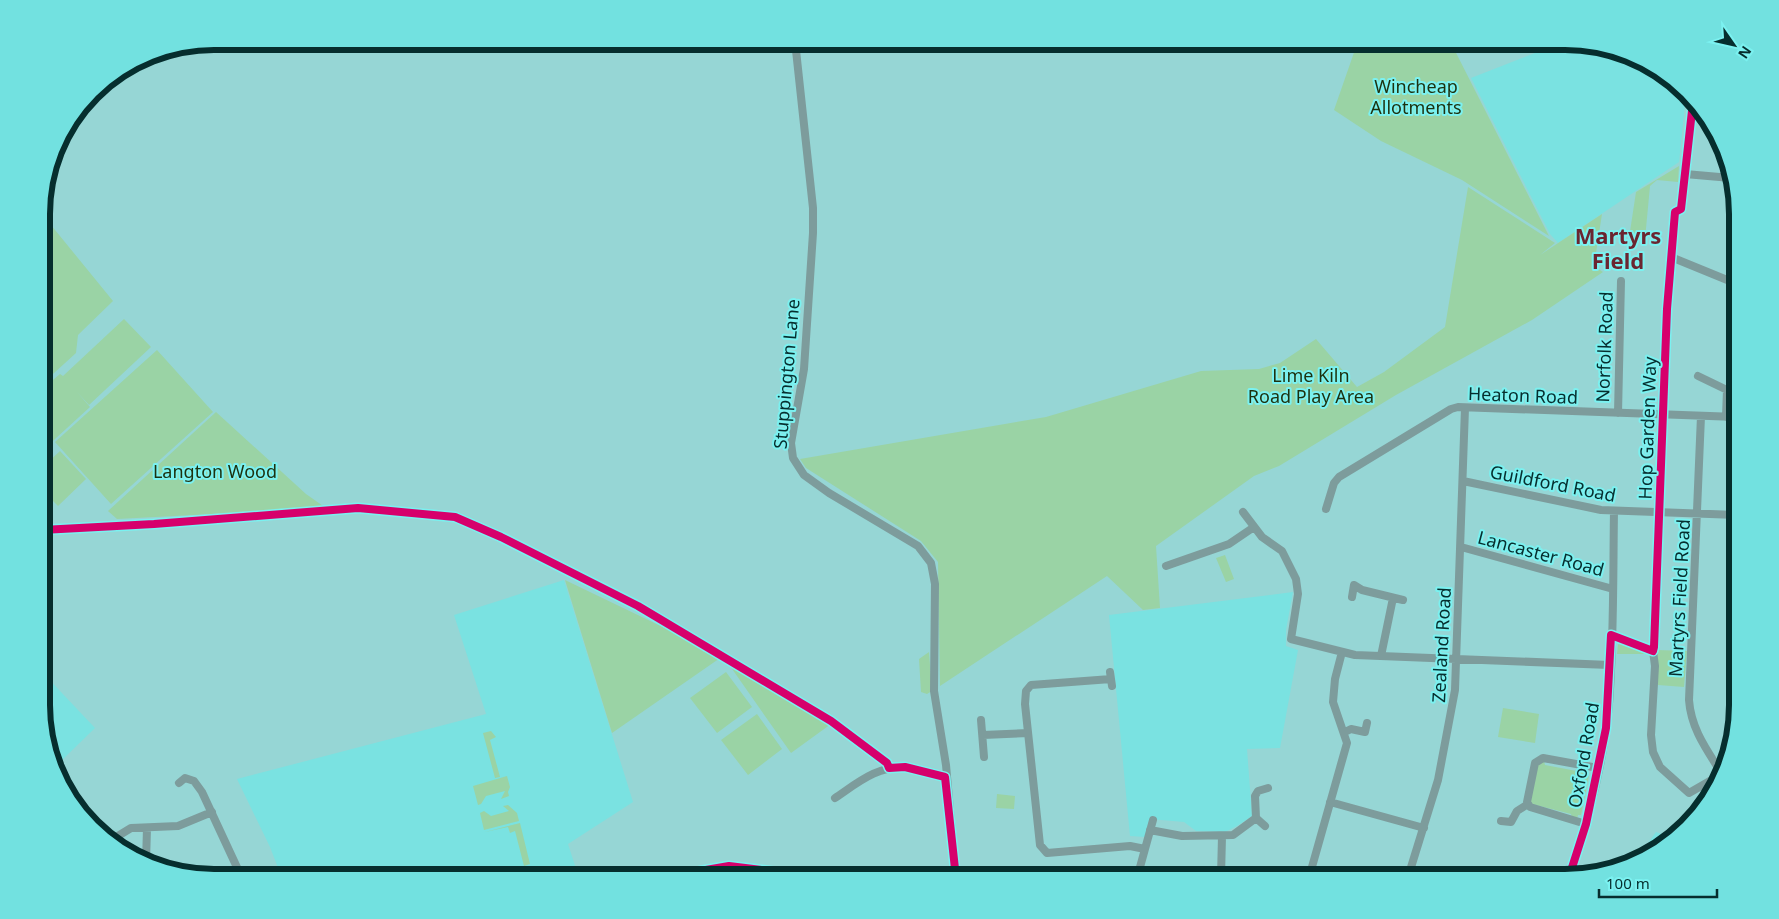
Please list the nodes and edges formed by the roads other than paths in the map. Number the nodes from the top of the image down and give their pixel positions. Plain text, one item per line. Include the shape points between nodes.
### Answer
1 (797, 50) edge
2 (1693, 112) edge
3 (1685, 174) junction
4 (1725, 177) edge
5 (1681, 209) dead end
6 (1671, 257) dead end
7 (1621, 281) dead end
8 (1729, 281) edge
9 (1698, 376) dead end
10 (1465, 408) junction
11 (1618, 413) junction
12 (1701, 416) junction
13 (1726, 417) joint
14 (1463, 481) junction
15 (1326, 509) dead end
16 (1614, 511) junction
17 (1243, 512) dead end
18 (1698, 515) junction
19 (1729, 515) edge
20 (1254, 527) junction
21 (1461, 547) junction
22 (1190, 558) junction
23 (1166, 566) dead end
24 (1194, 567) dead end
25 (1613, 589) junction
26 (1352, 597) dead end
27 (1393, 598) junction
28 (1404, 600) dead end
29 (1611, 635) junction
30 (1342, 652) junction
31 (1381, 656) junction
32 (1457, 659) junction
33 (1610, 665) junction
34 (1111, 679) dead end
35 (981, 720) dead end
36 (1367, 724) dead end
37 (1345, 732) junction
38 (1028, 733) junction
39 (983, 735) junction
40 (984, 757) dead end
41 (1717, 766) edge
42 (1598, 768) junction
43 (946, 777) junction
44 (1710, 781) edge
45 (179, 783) dead end
46 (1268, 788) dead end
47 (835, 798) dead end
48 (1330, 802) junction
49 (1528, 804) junction
50 (212, 812) junction
51 (1256, 818) junction
52 (1153, 820) dead end
53 (1501, 821) dead end
54 (1586, 824) junction
55 (1265, 826) dead end
56 (147, 828) junction
57 (1424, 828) junction
58 (1150, 830) junction
59 (117, 836) edge
60 (1222, 836) junction
61 (1145, 849) junction
62 (146, 854) edge
63 (238, 869) edge
64 (712, 869) edge
65 (753, 869) edge
66 (955, 869) edge
67 (1139, 869) edge
68 (1221, 869) edge
69 (1311, 869) edge
70 (1411, 869) edge
71 (1572, 869) edge

1 - 43 street, Stuppington Lane via 813,233 804,369 791,443 793,458 804,475 918,546 927,555 934,571 934,686
2 - 3 street
3 - 4 street
3 - 5 street
6 - 8 street
7 - 11 street, Norfolk Road
9 - 13 street via 1727,390
10 - 11 street, Heaton Road
10 - 14 street, Zealand Road
10 - 15 street, Heaton Road via 1450,409 1339,477
11 - 12 street, Heaton Road
12 - 13 street, Heaton Road
12 - 18 street, Martyrs Field Road
14 - 16 street, Guildford Road
14 - 21 street, Zealand Road
16 - 18 street, Guildford Road
16 - 25 street, Oxford Road
17 - 20 street
18 - 19 street, Guildford Road
18 - 41 street, Martyrs Field Road via 1690,709 1697,733
20 - 22 street via 1229,544
20 - 30 street via 1282,551 1298,584 1291,638
21 - 25 street, Lancaster Road
21 - 32 street, Zealand Road
22 - 23 street
22 - 24 street
25 - 29 street, Oxford Road
26 - 27 street via 1354,585
27 - 28 street
27 - 31 street
29 - 33 street, Oxford Road
29 - 44 street via 1653,651 1651,735 1653,752 1660,768 1689,793
30 - 31 street
30 - 37 street via 1333,702
31 - 32 street
32 - 33 street
32 - 57 street, Zealand Road via 1444,754
33 - 42 street, Oxford Road via 1609,704
34 - 38 street via 1031,685 1024,697
35 - 39 street
36 - 37 street via 1365,732 1351,729
37 - 48 street via 1347,743
38 - 39 street
38 - 61 street via 1043,850 1058,852 1130,846
39 - 40 street
42 - 49 street, Oxford Road via 1543,758 1536,761
42 - 54 street, Oxford Road
43 - 47 street via 894,767 840,790
43 - 66 street, Stuppington Lane
45 - 50 street via 185,778 194,781
46 - 51 street via 1255,796
48 - 57 street
48 - 69 street
49 - 53 street via 1517,811 1511,822
49 - 54 street, Oxford Road
50 - 56 street via 178,826
50 - 63 street
51 - 55 street
51 - 60 street via 1233,835
52 - 58 street
54 - 71 street, Oxford Road
56 - 59 street via 131,828
56 - 62 street
57 - 70 street, Zealand Road
58 - 60 street via 1182,836
58 - 61 street
60 - 68 street
61 - 67 street
64 - 65 street via 729,866

